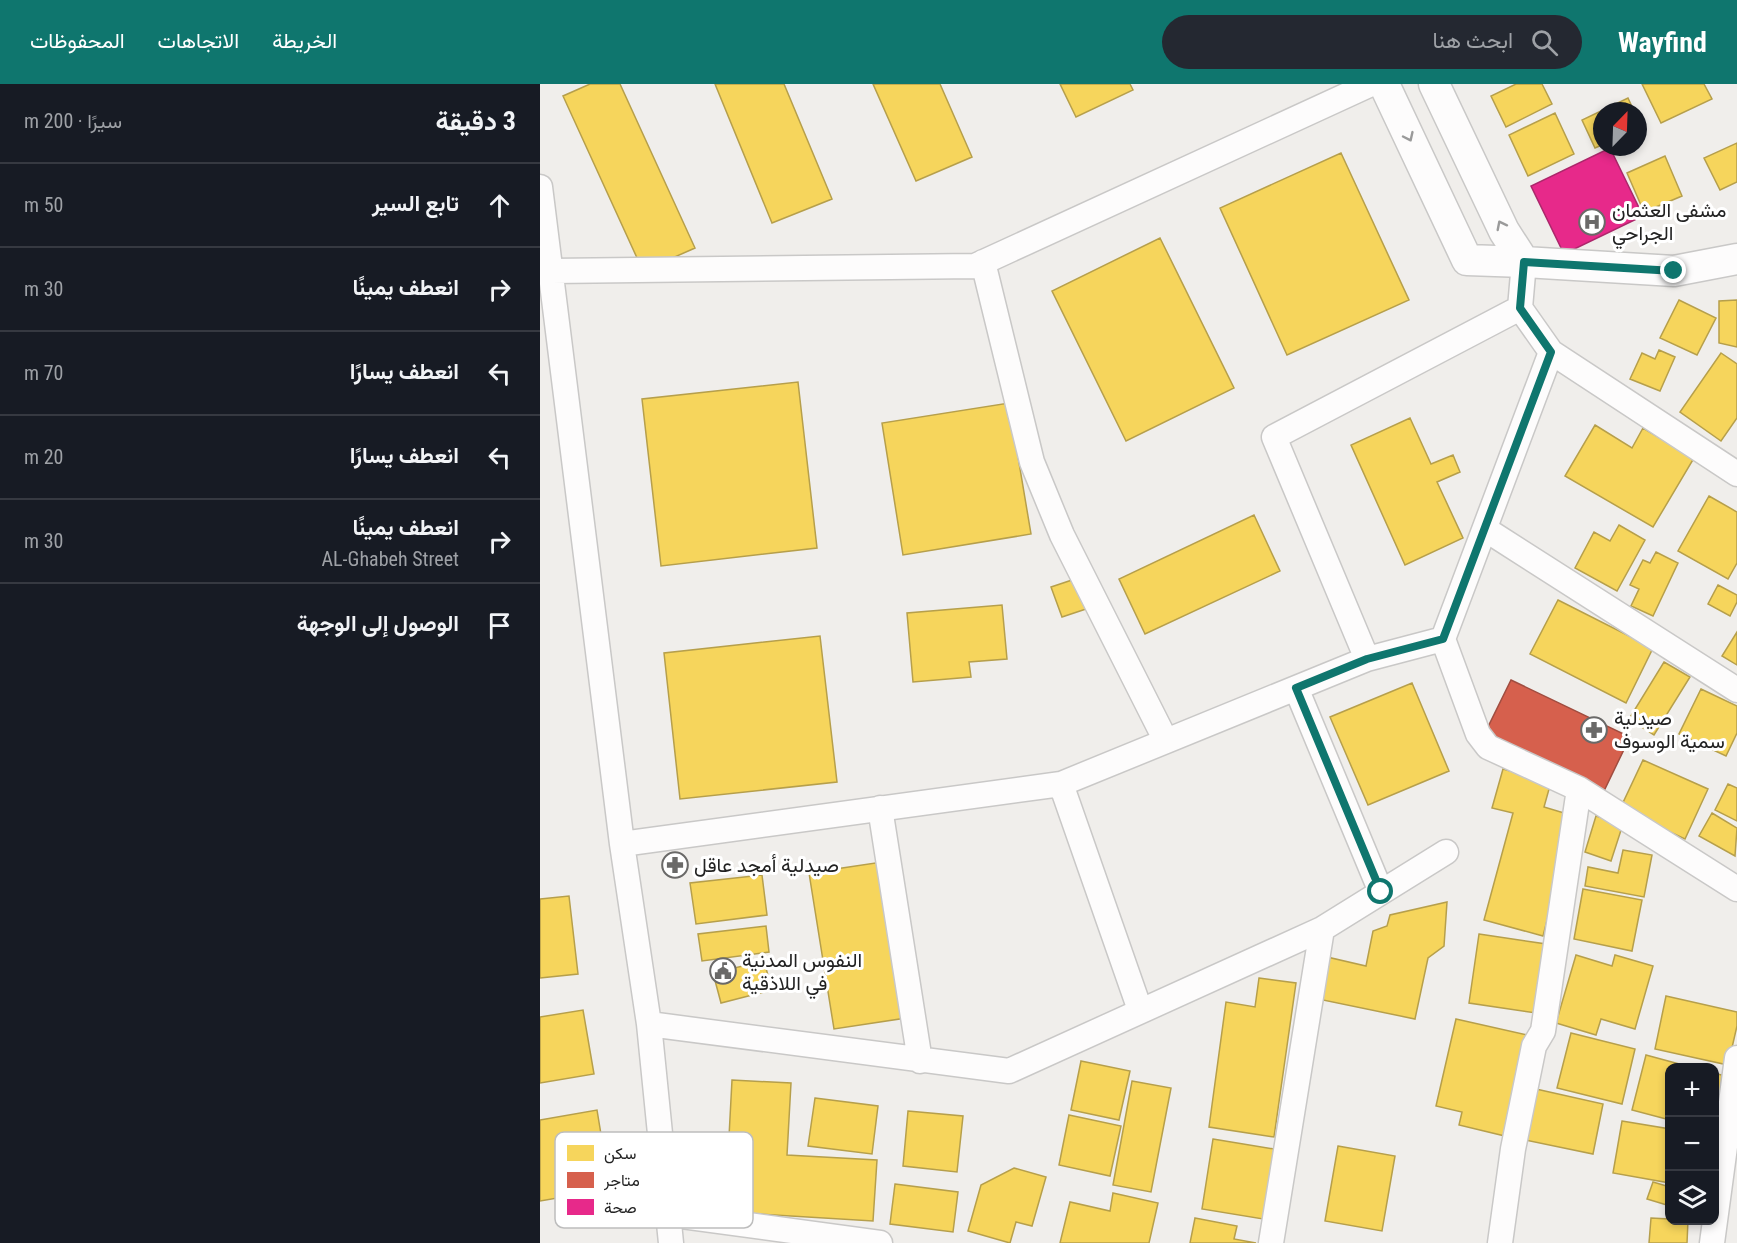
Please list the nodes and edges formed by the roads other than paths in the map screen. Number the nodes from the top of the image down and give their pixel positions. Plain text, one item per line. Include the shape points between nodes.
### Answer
1 (1371, 84) edge
2 (1384, 84) edge
3 (1434, 84) edge
4 (540, 187) edge
5 (1737, 259) edge
6 (983, 262) junction
7 (1524, 262) junction
8 (546, 268) edge
9 (1520, 308) junction
10 (1551, 352) junction
11 (1737, 474) edge
12 (1485, 529) junction
13 (1443, 639) junction
14 (1367, 659) junction
15 (1296, 688) junction
16 (1737, 690) edge
17 (1166, 741) junction
18 (1061, 784) junction
19 (1579, 789) junction
20 (880, 808) junction
21 (622, 844) junction
22 (1446, 852) dead end
23 (1737, 889) edge
24 (1381, 892) junction
25 (1322, 929) junction
26 (1140, 1010) junction
27 (649, 1024) junction
28 (1737, 1058) edge
29 (920, 1061) junction
30 (659, 1132) edge
31 (753, 1226) edge
32 (669, 1228) edge
33 (671, 1243) edge
34 (880, 1243) edge
35 (1271, 1243) edge
36 (1500, 1243) edge
37 (1712, 1243) edge

1 - 6 street
2 -> 7 street via 1467,260
7 -> 3 street via 1504,231
4 - 8 street
5 - 7 street via 1674,271
6 - 8 street via 975,266
6 - 17 street via 1032,462 1062,535
7 - 9 street
8 - 21 street
9 - 10 street
9 - 14 street via 1274,437
10 - 11 street
10 - 12 street
12 - 13 street
12 - 16 street
13 - 14 street
13 - 19 street via 1478,734 1488,747
14 - 15 street
15 - 17 street
15 - 24 street
17 - 18 street
18 - 20 street
18 - 26 street
19 - 23 street
19 - 36 street via 1543,1031 1533,1046
20 - 21 street
20 - 29 street
21 - 27 street
22 - 24 street
24 - 25 street
25 - 26 street
25 - 35 street
26 - 29 street via 1009,1071
27 - 29 street
27 - 30 street
28 - 37 street
31 - 34 street
32 - 33 street

